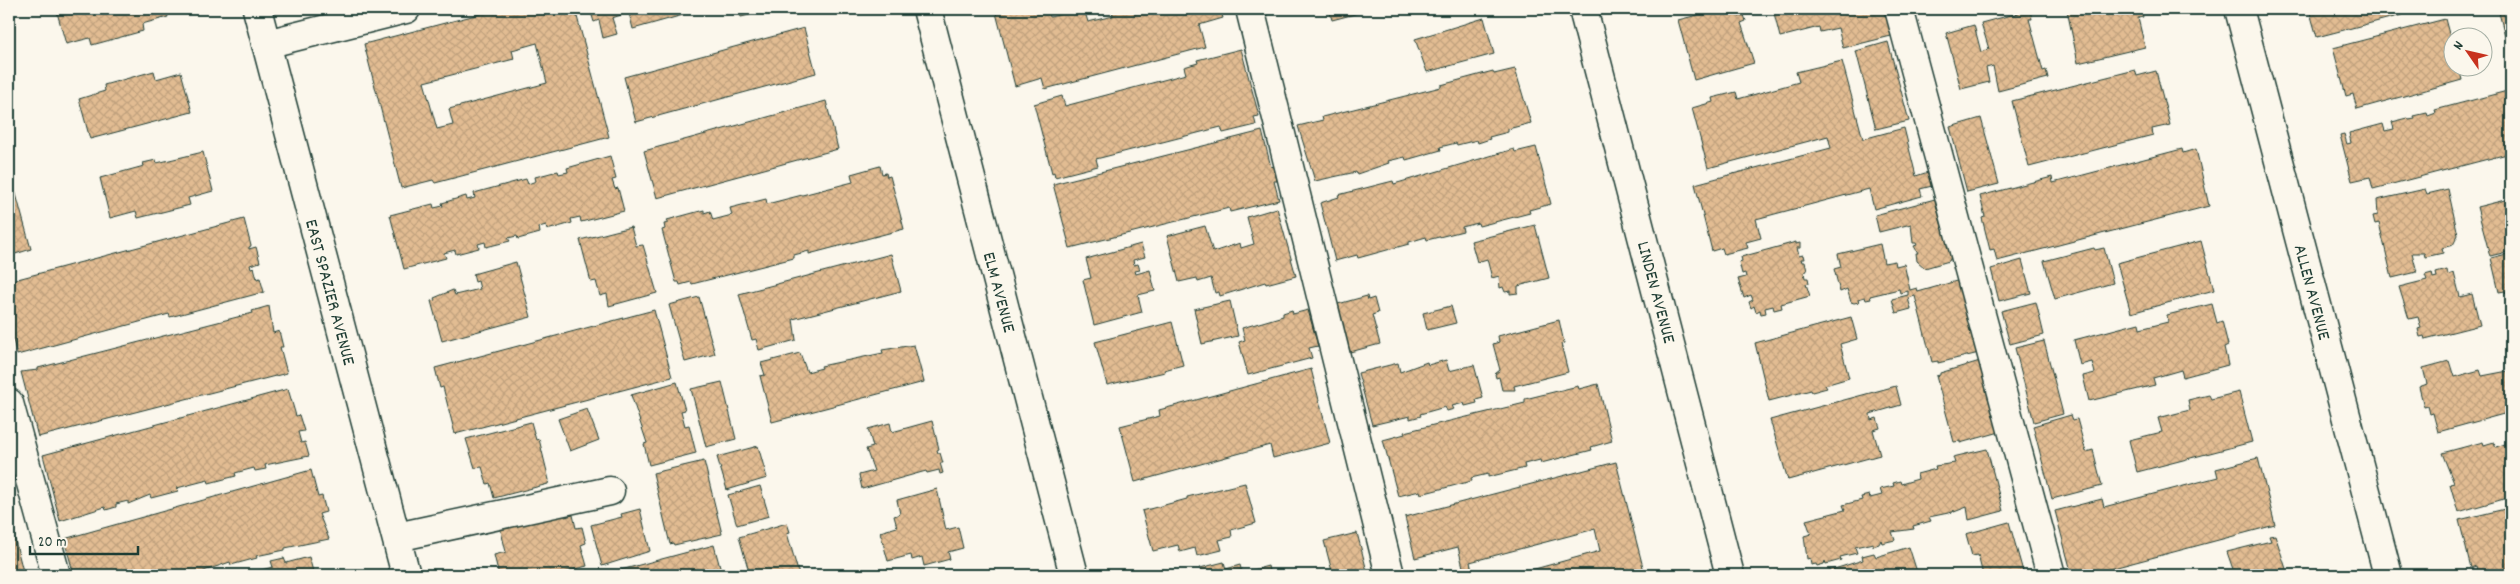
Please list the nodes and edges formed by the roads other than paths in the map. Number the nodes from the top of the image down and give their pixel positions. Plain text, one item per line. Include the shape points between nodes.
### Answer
1 (257, 9) edge
2 (406, 9) edge
3 (927, 9) edge
4 (1250, 9) edge
5 (1583, 9) edge
6 (1899, 9) edge
7 (2239, 9) edge
8 (266, 44) junction
9 (9, 404) edge
10 (610, 491) dead end
11 (397, 537) junction
12 (56, 575) edge
13 (406, 575) edge
14 (1074, 575) edge
15 (1390, 575) edge
16 (1730, 575) edge
17 (2051, 575) edge
18 (2388, 575) edge

1 - 8 street, EAST SPAZIER AVENUE
2 - 8 street
3 - 14 street, ELM AVENUE
4 - 15 street
5 - 16 street, LINDEN AVENUE
6 - 17 street
7 - 18 street, ALLEN AVENUE
8 - 11 street, EAST SPAZIER AVENUE
9 - 12 street
10 - 11 street
11 - 13 street, EAST SPAZIER AVENUE

